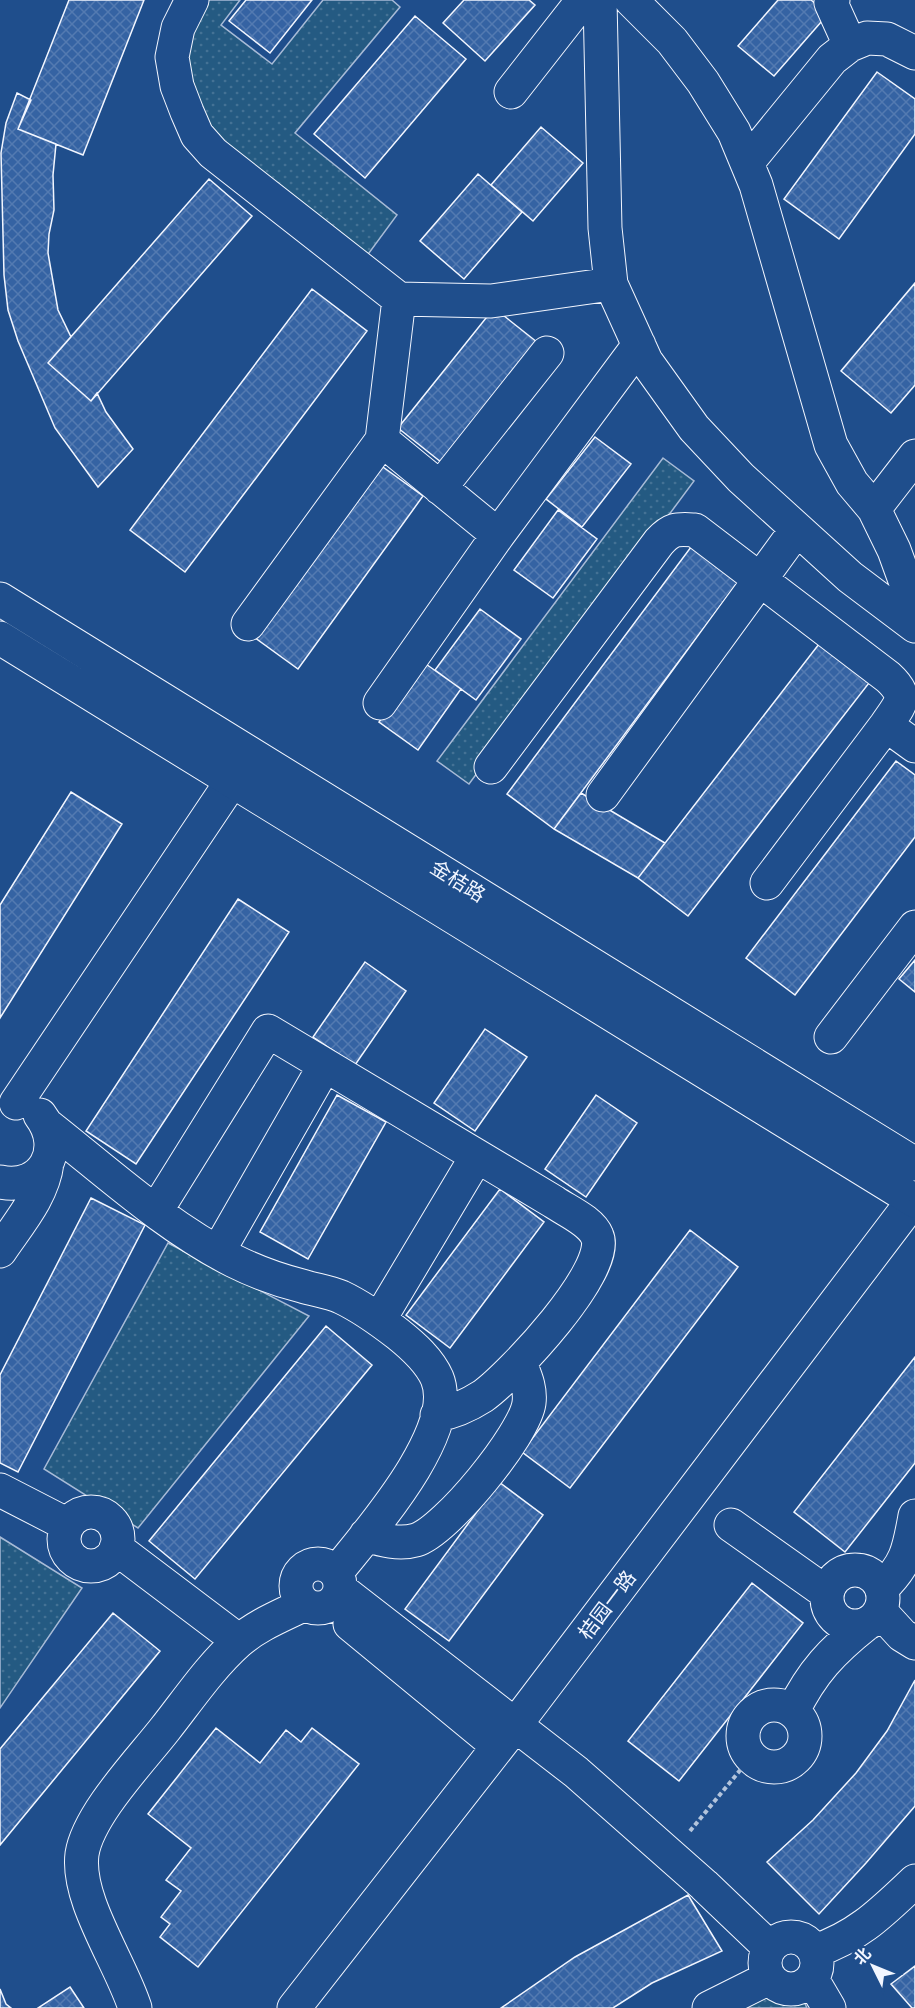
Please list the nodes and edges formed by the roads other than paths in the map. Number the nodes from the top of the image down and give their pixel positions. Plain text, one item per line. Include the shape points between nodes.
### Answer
1 (192, 0) edge
2 (584, 0) edge
3 (600, 0) edge
4 (631, 0) edge
5 (831, 1) edge
6 (850, 45) junction
7 (915, 53) edge
8 (511, 92) dead end
9 (747, 163) junction
10 (611, 284) junction
11 (399, 299) junction
12 (639, 345) junction
13 (547, 353) dead end
14 (382, 440) junction
15 (915, 456) edge
16 (440, 488) junction
17 (874, 509) junction
18 (797, 529) junction
19 (498, 535) junction
20 (760, 580) junction
21 (0, 599) edge
22 (915, 608) edge
23 (248, 624) dead end
24 (915, 626) edge
25 (0, 638) edge
26 (380, 703) dead end
27 (886, 725) junction
28 (915, 746) edge
29 (491, 767) dead end
30 (232, 781) junction
31 (603, 795) dead end
32 (767, 883) dead end
33 (915, 927) edge
34 (831, 1037) dead end
35 (325, 1065) junction
36 (8, 1105) edge
37 (47, 1125) junction
38 (477, 1156) junction
39 (47, 1163) junction
40 (915, 1164) edge
41 (10, 1182) edge
42 (914, 1200) edge
43 (0, 1209) edge
44 (156, 1211) junction
45 (0, 1251) edge
46 (218, 1252) junction
47 (379, 1320) junction
48 (520, 1363) junction
49 (437, 1415) junction
50 (0, 1490) edge
51 (915, 1516) edge
52 (731, 1525) dead end
53 (366, 1535) junction
54 (327, 1593) junction
55 (858, 1607) junction
56 (239, 1641) junction
57 (915, 1643) edge
58 (780, 1709) junction
59 (507, 1735) junction
60 (915, 1881) edge
61 (769, 1963) junction
62 (813, 1965) junction
63 (135, 2008) edge
64 (294, 2008) edge
65 (709, 2008) edge
66 (829, 2008) edge

1 - 11 street via 178,28 172,57 177,86 197,135 213,153
2 - 8 street
3 - 10 street via 604,228
4 - 9 street via 672,41 703,82 734,132
5 - 6 street
6 - 7 street via 867,38 887,39
6 - 9 street via 832,59
9 - 17 street via 831,445 852,483
10 - 11 street via 491,301
10 - 12 street
11 - 14 street
12 - 18 street via 646,361 694,428
12 - 19 street
13 - 16 street
14 - 16 street
14 - 23 street
15 - 17 street
16 - 19 street
17 - 22 street
18 - 20 street
18 - 24 street via 850,577
19 - 26 street
20 - 27 street via 898,687 900,705
20 - 29 street via 695,530 667,533
20 - 31 street
21 - 40 street, 金桔路
25 - 30 street
27 - 28 street
27 - 32 street
30 - 36 street
30 - 42 street
33 - 34 street
35 - 38 street
35 - 44 street via 268,1031
35 - 46 street
36 - 37 street via 29,1107
37 - 39 street via 52,1138
37 - 44 street
38 - 47 street
38 - 48 street via 562,1208 598,1236 599,1247 589,1274
39 - 41 street via 39,1174
39 - 45 street via 40,1191
41 - 43 street
42 - 59 street, 桔园一路
44 - 46 street
46 - 47 street via 286,1282 337,1295
47 - 49 street via 416,1349 437,1379
48 - 49 street via 484,1395 450,1413
48 - 53 street via 528,1383 529,1403 524,1420 514,1439 451,1516 417,1540 387,1542
49 - 53 street via 421,1459
50 - 56 street via 68,1525 82,1514 99,1513 107,1517 117,1531 116,1548
51 - 55 street via 903,1563
52 - 55 street
53 - 54 street
54 - 56 street
54 - 59 street
55 - 57 street
55 - 58 street via 844,1641 803,1690
56 - 63 street via 108,1802 90,1830 82,1855 90,1906
58 - 58 street via 757,1711 744,1727 743,1738 745,1748 759,1764 779,1768 797,1758 806,1739 801,1719
59 - 61 street via 576,1772 671,1855
59 - 64 street, 桔园一路
60 - 62 street via 857,1933
61 - 62 street via 775,1984 790,1989 798,1988
61 - 62 street via 776,1941 793,1936 802,1938
61 - 65 street
62 - 66 street

